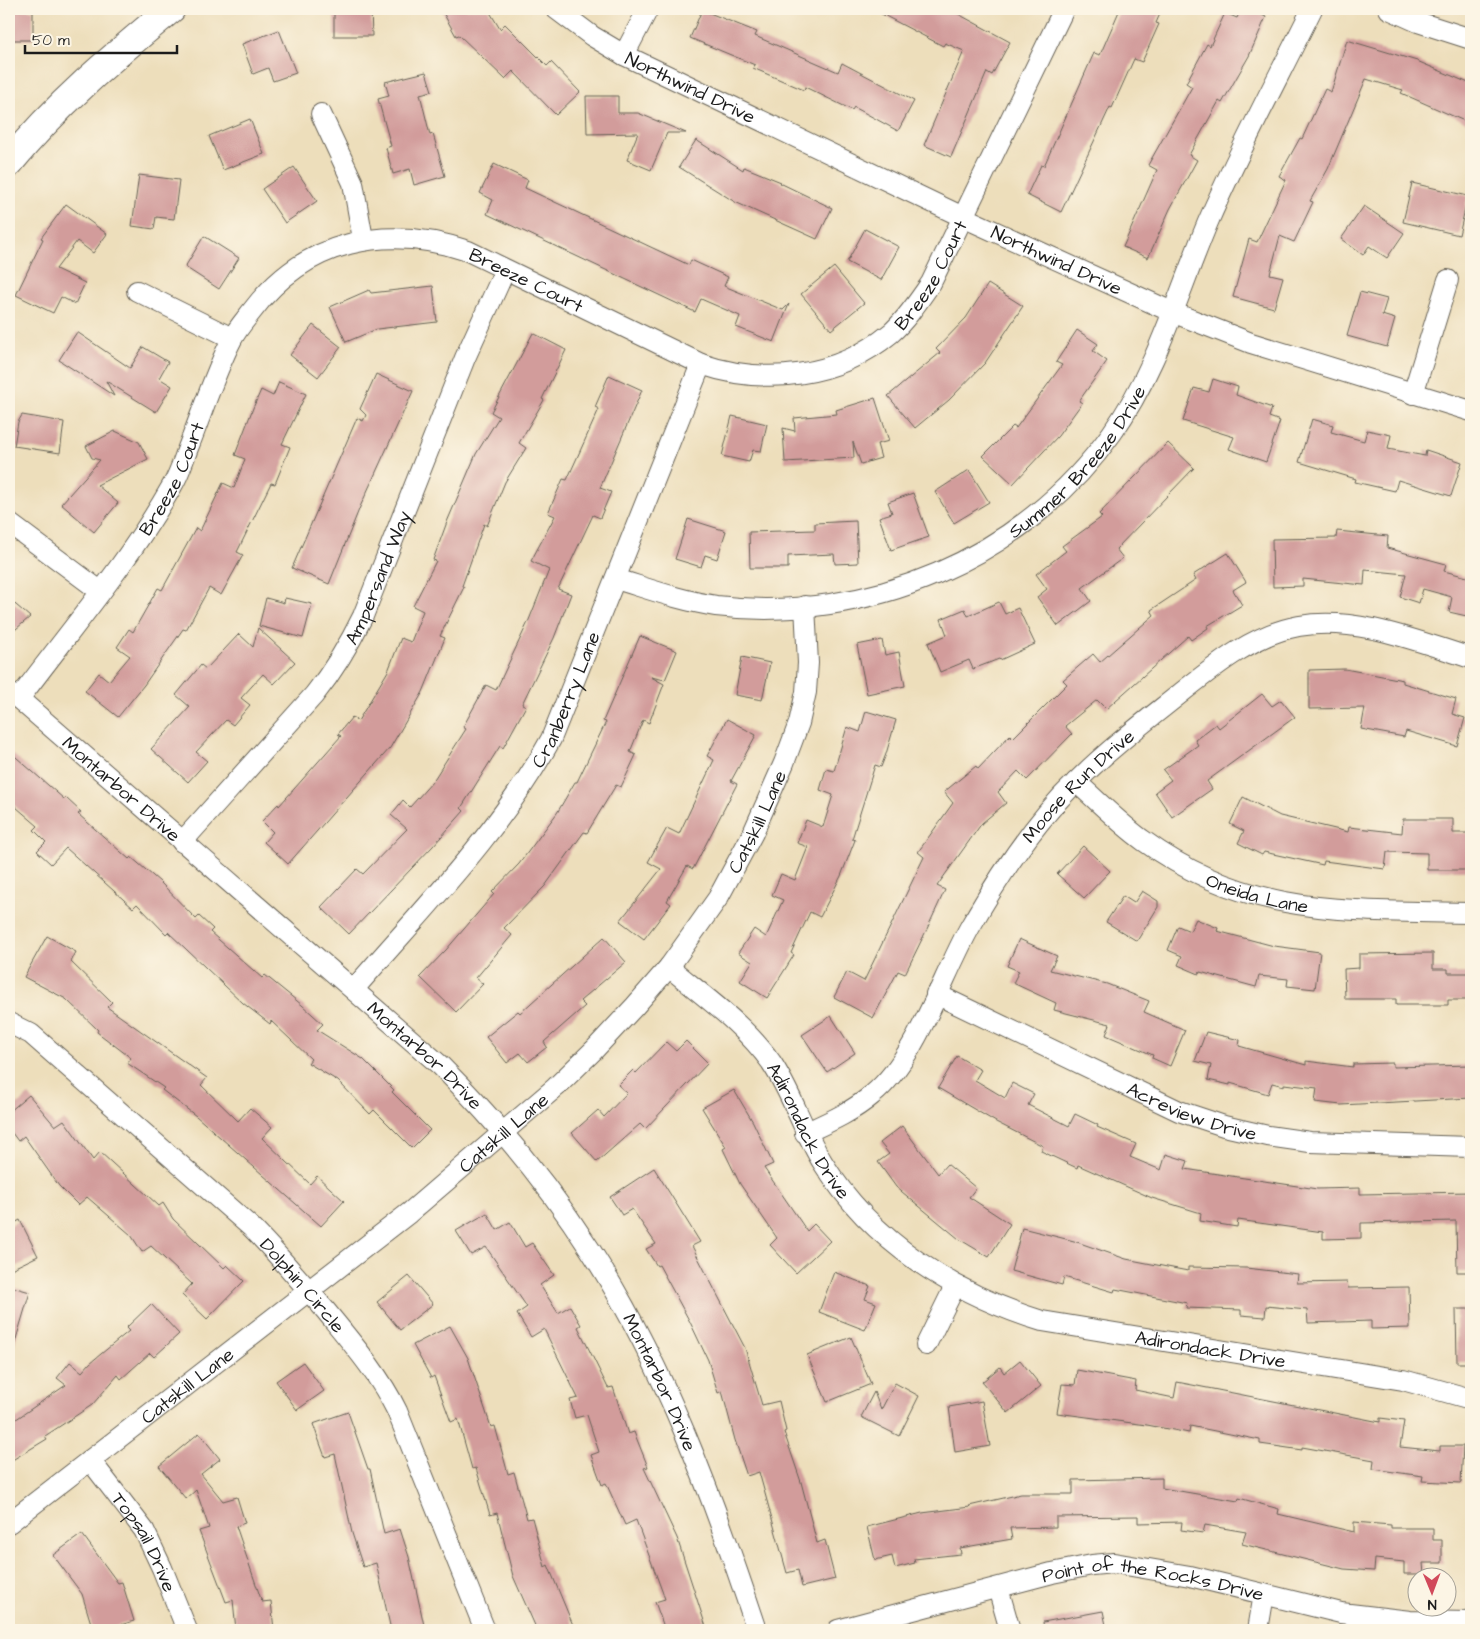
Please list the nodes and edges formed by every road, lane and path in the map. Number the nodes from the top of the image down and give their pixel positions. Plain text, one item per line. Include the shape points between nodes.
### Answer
1 (171, 9) edge
2 (556, 9) edge
3 (648, 9) edge
4 (1312, 9) edge
5 (1389, 9) edge
6 (1058, 10) edge
7 (1471, 38) edge
8 (624, 54) junction
9 (321, 114) dead end
10 (9, 163) edge
11 (965, 218) junction
12 (363, 239) junction
13 (505, 270) junction
14 (1448, 280) dead end
15 (137, 291) dead end
16 (1172, 312) junction
17 (232, 338) junction
18 (700, 364) junction
19 (1413, 394) junction
20 (1471, 412) edge
21 (9, 523) edge
22 (616, 579) junction
23 (100, 591) junction
24 (805, 606) junction
25 (1471, 658) edge
26 (14, 696) edge
27 (1076, 782) junction
28 (182, 842) junction
29 (1471, 913) edge
30 (668, 967) junction
31 (354, 989) junction
32 (936, 994) junction
33 (9, 1023) edge
34 (501, 1133) junction
35 (805, 1133) junction
36 (1471, 1147) edge
37 (955, 1286) junction
38 (309, 1291) junction
39 (926, 1345) dead end
40 (1471, 1399) edge
41 (90, 1460) junction
42 (9, 1523) edge
43 (998, 1588) junction
44 (1264, 1594) junction
45 (1471, 1622) edge
46 (187, 1630) edge
47 (485, 1630) edge
48 (757, 1630) edge
49 (838, 1630) edge
50 (1010, 1630) edge
51 (1258, 1630) edge

1 - 10 main road via 68,100
2 - 8 street, Northwind Drive via 592,36
3 - 8 street
4 - 16 street, Summer Breeze Drive via 1209,220
5 - 7 street via 1418,22
6 - 11 street, Breeze Court
8 - 11 street, Northwind Drive
9 - 12 street via 353,183
11 - 16 street, Northwind Drive
11 - 18 street, Breeze Court via 931,283 913,309 892,332 866,351 839,365 776,377 723,372
12 - 13 street, Breeze Court via 402,237 438,241 468,251
12 - 17 street, Breeze Court via 288,274 266,293
13 - 18 street, Breeze Court
13 - 28 street, Ampersand Way via 465,358 348,648 314,695
14 - 19 street
15 - 17 street
16 - 19 street, Northwind Drive via 1251,343
16 - 24 street, Summer Breeze Drive via 1150,367 1113,432 1065,490 1032,518 960,564 915,584 874,596
17 - 23 street, Breeze Court via 173,484
18 - 22 street, Cranberry Lane
19 - 20 street, Northwind Drive
21 - 23 street
22 - 24 street, Summer Breeze Drive via 714,605 749,608
22 - 31 street, Cranberry Lane via 551,739 533,772 486,836
23 - 26 street, Breeze Court
24 - 30 street, Catskill Lane via 806,692 796,731 737,865 718,898
25 - 27 street, Moose Run Drive via 1352,625 1298,626 1272,633 1245,646 1196,681 1119,742
26 - 28 street, Montarbor Drive
27 - 29 street, Oneida Lane via 1144,841 1209,879 1242,892 1307,907
27 - 32 street, Moose Run Drive via 1036,828 1000,879
28 - 31 street, Montarbor Drive
30 - 34 street, Catskill Lane via 594,1050
30 - 35 street, Adirondack Drive via 738,1026 771,1062
31 - 34 street, Montarbor Drive via 442,1066
32 - 35 street, Moose Run Drive via 905,1058 890,1078 850,1112
32 - 36 street, Acreview Drive via 1179,1111 1224,1126 1310,1142
33 - 38 street, Dolphin Circle via 31,1034 251,1227 285,1260
34 - 38 street, Catskill Lane via 409,1213
34 - 48 street, Montarbor Drive via 539,1176 592,1252 642,1342 685,1435
35 - 37 street, Adirondack Drive via 842,1190 862,1212 908,1254
37 - 39 street
37 - 40 street, Adirondack Drive via 1042,1321 1402,1380
38 - 41 street, Catskill Lane
38 - 47 street, Dolphin Circle via 386,1387
41 - 42 street, Catskill Lane
41 - 46 street, Topsail Drive via 144,1530
43 - 44 street, Point of the Rocks Drive via 1052,1573 1114,1563 1190,1576
43 - 49 street, Point of the Rocks Drive
43 - 50 street
44 - 45 street, Point of the Rocks Drive via 1341,1613 1382,1619
44 - 51 street

